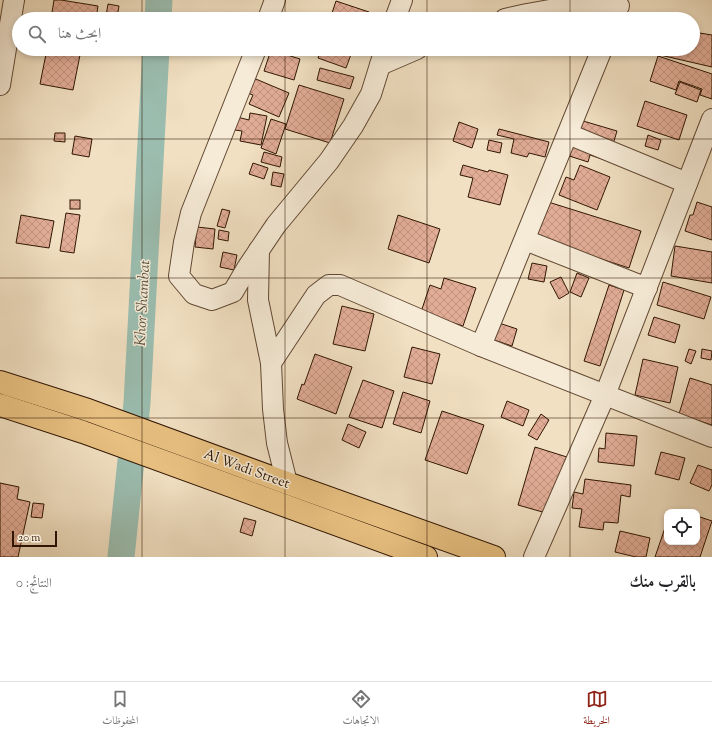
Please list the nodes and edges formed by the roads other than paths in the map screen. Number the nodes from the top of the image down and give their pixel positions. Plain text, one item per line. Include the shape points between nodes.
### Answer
1 (14, 0) edge
2 (275, 0) edge
3 (402, 0) edge
4 (619, 8) edge
5 (12, 12) edge
6 (12, 12) edge
7 (271, 12) edge
8 (398, 12) edge
9 (538, 12) edge
10 (253, 56) edge
11 (599, 56) edge
12 (382, 57) edge
13 (0, 85) edge
14 (712, 119) edge
15 (568, 134) junction
16 (708, 140) edge
17 (687, 183) junction
18 (525, 240) junction
19 (259, 250) junction
20 (647, 288) junction
21 (481, 346) junction
22 (271, 363) junction
23 (0, 382) edge
24 (605, 395) junction
25 (0, 405) edge
26 (712, 437) edge
27 (288, 483) junction
28 (426, 557) edge
29 (494, 557) edge
30 (534, 557) edge

1 - 6 street
2 - 7 street
3 - 8 street
4 - 9 street via 567,7
5 - 13 street
10 - 19 street via 190,213 180,276 194,294 212,300 233,292
11 - 15 street
12 - 19 street via 371,94 353,126 329,161 280,219
14 - 16 street
15 - 17 street
15 - 18 street
16 - 17 street
17 - 20 street
18 - 20 street
18 - 21 street
19 - 22 street via 258,300
20 - 24 street
21 - 22 street via 340,285 328,285 316,294
21 - 24 street
22 - 27 street via 277,443
23 - 27 main road, Al Wadi Street via 88,410
24 - 26 street
24 - 30 street
25 - 28 main road, Al Wadi Street via 83,432
27 - 29 main road, Al Wadi Street

